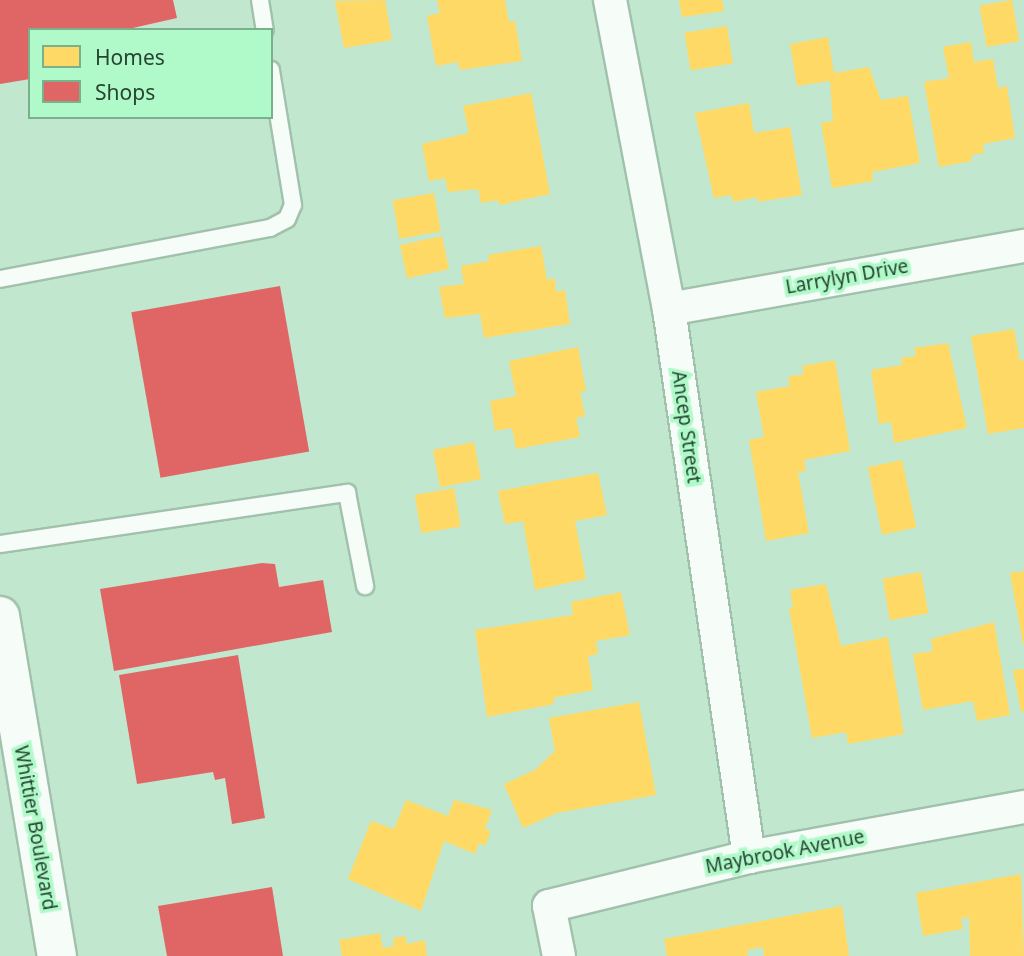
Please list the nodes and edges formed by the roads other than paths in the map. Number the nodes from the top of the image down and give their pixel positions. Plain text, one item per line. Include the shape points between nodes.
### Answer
1 (260, 0) edge
2 (610, 0) edge
3 (265, 28) edge
4 (273, 82) edge
5 (1024, 246) edge
6 (0, 279) edge
7 (669, 309) junction
8 (0, 544) edge
9 (365, 586) dead end
10 (0, 616) edge
11 (1024, 807) edge
12 (749, 857) junction
13 (58, 956) edge
14 (559, 956) edge

1 - 3 lane
2 - 7 street, Ancep Street
4 - 6 lane via 293,205 287,219 270,228
5 - 7 street, Larrylyn Drive
7 - 12 street, Ancep Street
8 - 9 lane via 347,493
10 - 13 main road, Whittier Boulevard
11 - 12 street, Maybrook Avenue
12 - 14 street, Maybrook Avenue via 549,906

